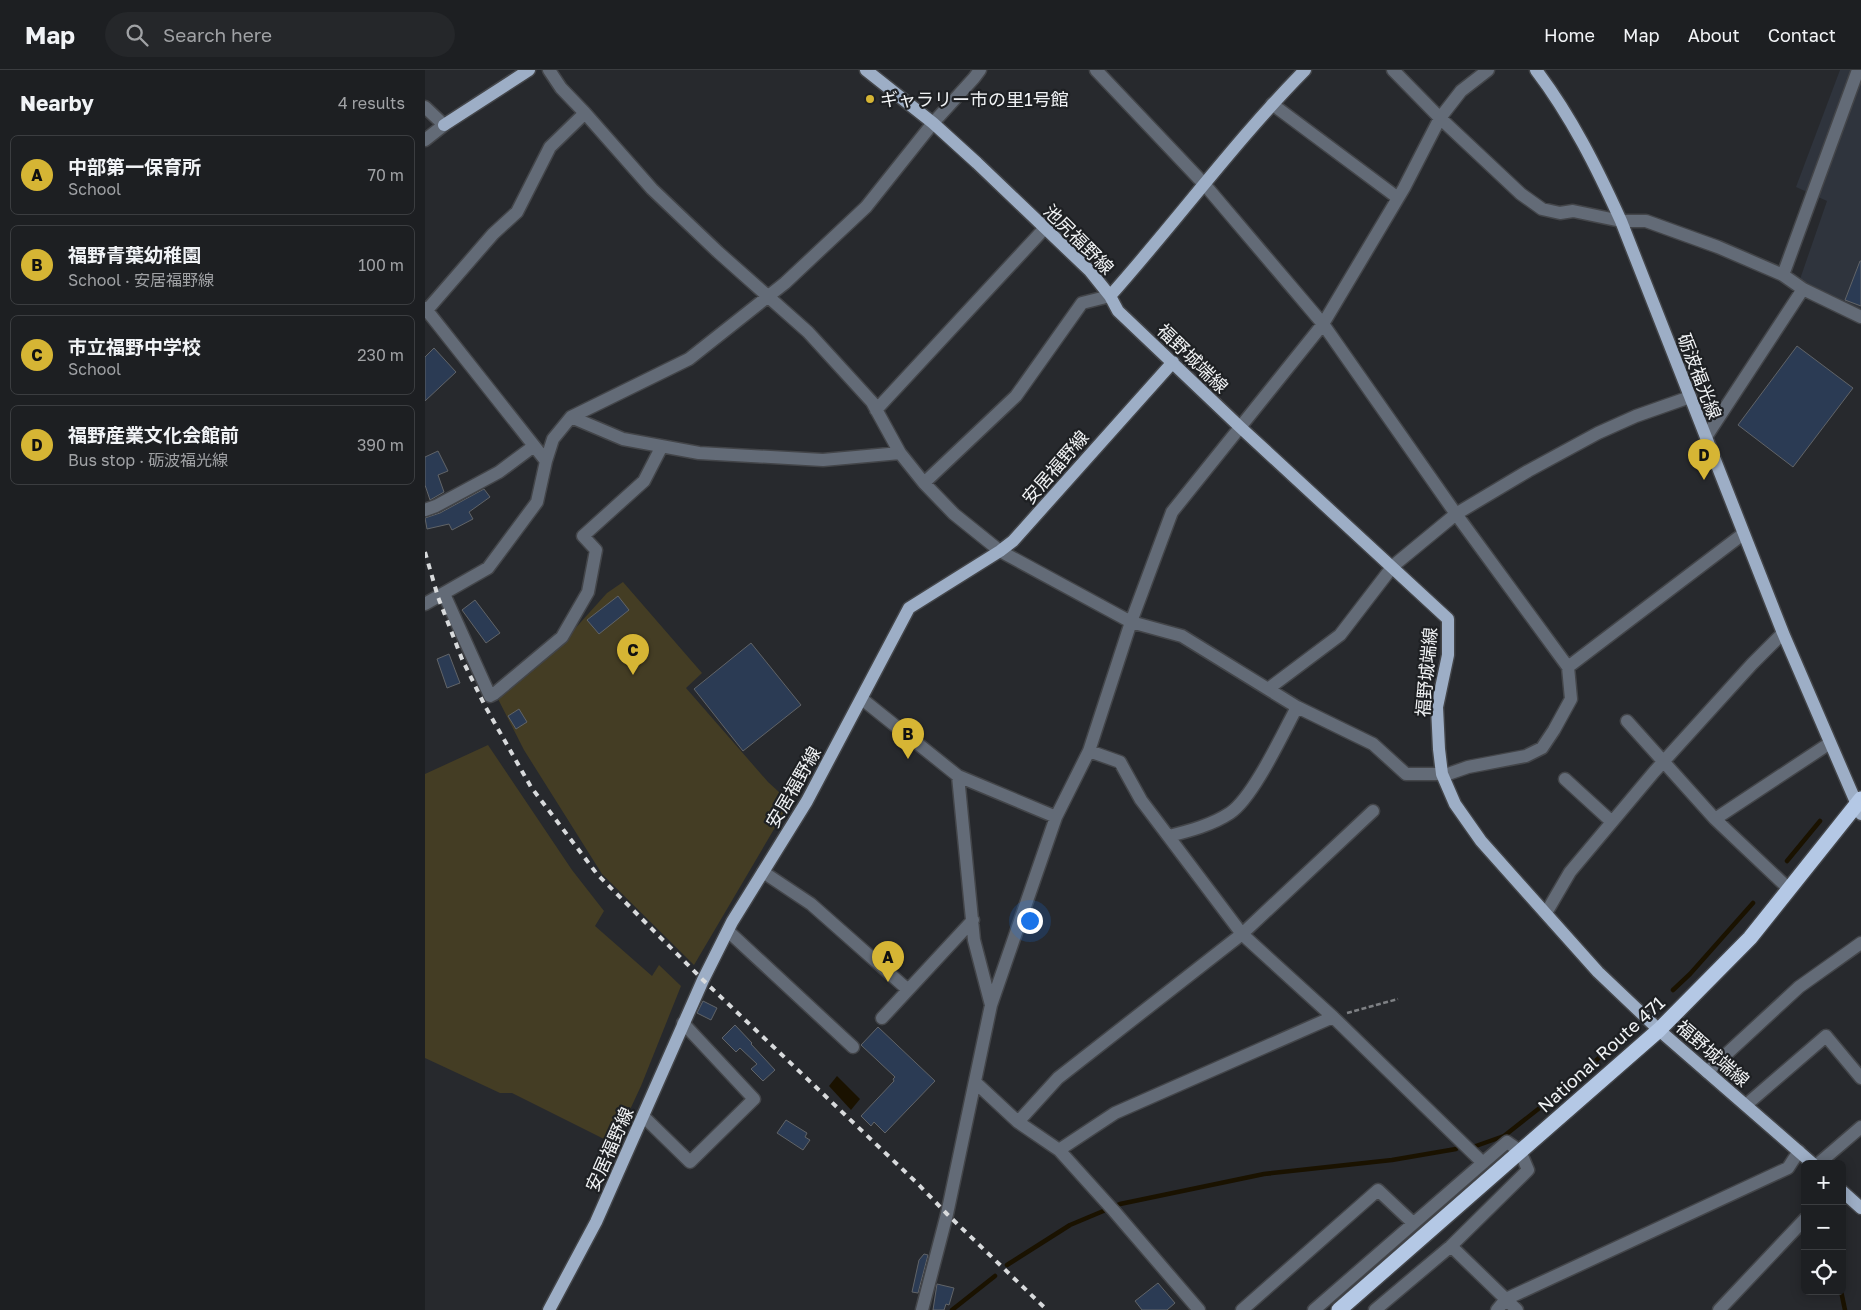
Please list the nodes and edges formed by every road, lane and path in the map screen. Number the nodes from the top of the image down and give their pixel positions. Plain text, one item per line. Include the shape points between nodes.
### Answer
1 (529, 70) edge
2 (549, 70) edge
3 (866, 70) edge
4 (980, 70) edge
5 (1096, 70) edge
6 (1305, 70) edge
7 (1393, 70) edge
8 (1488, 70) edge
9 (1536, 70) edge
10 (1858, 70) edge
11 (1272, 104) junction
12 (425, 107) edge
13 (585, 113) junction
14 (1440, 118) junction
15 (933, 123) junction
16 (444, 125) junction
17 (425, 140) edge
18 (1205, 185) junction
19 (1398, 198) junction
20 (1621, 221) junction
21 (1044, 229) junction
22 (1783, 275) junction
23 (1803, 289) junction
24 (768, 296) junction
25 (1110, 296) junction
26 (426, 309) edge
27 (1861, 317) edge
28 (1323, 324) junction
29 (1173, 362) junction
30 (1690, 397) junction
31 (876, 410) junction
32 (571, 417) junction
33 (1240, 427) junction
34 (1706, 437) junction
35 (534, 446) junction
36 (662, 446) junction
37 (900, 453) junction
38 (545, 461) junction
39 (924, 482) junction
40 (425, 510) edge
41 (1457, 514) junction
42 (1743, 534) junction
43 (1000, 551) junction
44 (1393, 566) junction
45 (444, 594) junction
46 (425, 604) edge
47 (1131, 622) junction
48 (1783, 634) junction
49 (1568, 667) junction
50 (1268, 689) junction
51 (862, 699) junction
52 (1297, 707) junction
53 (1627, 720) dead end
54 (1830, 743) junction
55 (1089, 751) junction
56 (1664, 762) junction
57 (1442, 774) junction
58 (958, 776) junction
59 (1565, 779) dead end
60 (1859, 806) edge
61 (1373, 810) dead end
62 (1057, 817) junction
63 (1715, 819) junction
64 (1613, 822) junction
65 (1169, 836) junction
66 (763, 872) junction
67 (1789, 889) junction
68 (1546, 913) junction
69 (973, 920) junction
70 (728, 931) junction
71 (1242, 934) junction
72 (1861, 943) edge
73 (907, 989) junction
74 (1398, 999) dead end
75 (991, 1005) junction
76 (1333, 1017) junction
77 (882, 1018) dead end
78 (683, 1023) junction
79 (1659, 1030) junction
80 (853, 1047) dead end
81 (1707, 1072) junction
82 (1861, 1078) edge
83 (975, 1082) junction
84 (1746, 1105) junction
85 (643, 1116) junction
86 (1018, 1122) junction
87 (1861, 1127) edge
88 (1059, 1150) junction
89 (1520, 1151) junction
90 (1799, 1151) junction
91 (1809, 1160) edge
92 (1823, 1160) edge
93 (1483, 1163) junction
94 (1846, 1195) edge
95 (1861, 1208) edge
96 (1801, 1223) edge
97 (1413, 1224) junction
98 (1451, 1246) junction
99 (1506, 1299) junction
100 (549, 1310) edge
101 (922, 1310) edge
102 (1199, 1310) edge
103 (1242, 1310) edge
104 (1314, 1310) edge
105 (1339, 1310) edge
106 (1375, 1310) edge
107 (1497, 1310) edge
108 (1517, 1310) edge
109 (1719, 1310) edge

1 - 16 main road
2 - 13 street
3 - 15 main road, 池尻福野線
4 - 15 street
5 - 18 street
6 - 11 main road, 池尻福野線
7 - 14 street
8 - 14 street via 1461,91
9 - 20 main road, 砺波福光線 via 1571,122
10 - 22 street
11 - 18 main road, 池尻福野線
11 - 19 street
12 - 16 street
13 - 24 street via 652,189
13 - 26 street via 550,147 517,212
14 - 19 street
14 - 20 street via 1542,210 1573,211
15 - 21 main road, 池尻福野線
15 - 24 street via 865,207
16 - 17 street
18 - 25 main road, 池尻福野線
18 - 28 street
19 - 28 street
20 - 22 street via 1646,221
20 - 30 main road, 砺波福光線
21 - 25 main road, 池尻福野線 via 1090,272
21 - 31 street
22 - 23 street
23 - 27 street
23 - 34 street
24 - 31 street via 808,332
24 - 32 street via 689,359
25 - 29 main road, 福野城端線 via 1118,311
25 - 39 street via 1082,303 1016,396
26 - 35 street
28 - 33 street
28 - 41 street
29 - 33 main road, 福野城端線
29 - 43 main road, 安居福野線 via 1013,541
30 - 34 main road, 砺波福光線
30 - 41 street via 1598,432
31 - 37 street
32 - 36 street via 623,439
32 - 38 street via 553,439
33 - 44 main road, 福野城端線
33 - 47 street via 1172,512
34 - 42 main road, 砺波福光線
35 - 38 street
35 - 40 street via 499,472
36 - 37 street via 699,452 823,460
36 - 45 street via 644,481 583,536 595,550 588,592 561,637 490,696
37 - 39 street
38 - 45 street via 537,502 488,568
39 - 43 street via 954,514
41 - 44 street
41 - 49 street
42 - 48 main road, 砺波福光線
42 - 49 street
43 - 47 street
43 - 51 main road, 安居福野線 via 909,608
44 - 50 street via 1340,635
44 - 57 main road, 福野城端線 via 1448,619 1448,655 1437,707
45 - 46 street
47 - 50 street via 1182,636
47 - 55 street
48 - 54 main road, 砺波福光線
48 - 56 street
49 - 57 street via 1571,698 1542,748 1526,756
50 - 52 street
51 - 58 street
51 - 66 main road, 安居福野線 via 807,801
52 - 57 street via 1373,744 1407,774
52 - 65 street via 1250,793 1230,813 1194,830
53 - 56 street
54 - 60 main road, 砺波福光線
54 - 63 street
55 - 62 street
55 - 65 street via 1120,762 1141,800
56 - 63 street
56 - 64 street
57 - 68 main road, 福野城端線 via 1455,804 1481,841
58 - 62 street
58 - 69 street
59 - 64 street
60 - 67 highway, National Route 471
61 - 71 street
62 - 75 street
63 - 67 street
64 - 68 street via 1570,872
65 - 71 street
66 - 70 main road, 安居福野線
66 - 73 street via 811,904
67 - 79 highway, National Route 471 via 1750,938
68 - 79 main road, 福野城端線 via 1598,972
69 - 73 street
69 - 75 street via 974,940
70 - 78 main road, 安居福野線
70 - 80 street
71 - 76 street
71 - 86 street via 1058,1078
72 - 81 street via 1799,987
73 - 77 street
74 - 76 path
75 - 83 street
76 - 88 street via 1115,1113
76 - 93 street
78 - 85 main road, 安居福野線
78 - 85 street via 754,1099 690,1162
79 - 81 main road, 福野城端線
79 - 89 highway, National Route 471
81 - 84 main road, 福野城端線
82 - 84 street via 1826,1036
83 - 86 street
83 - 101 street via 947,1214
84 - 90 main road, 福野城端線
85 - 100 main road, 安居福野線 via 596,1222
86 - 88 street
87 - 92 street
88 - 102 street
89 - 93 street via 1507,1142
89 - 98 street via 1528,1170
89 - 105 highway, National Route 471
90 - 91 main road, 福野城端線
90 - 99 street via 1788,1168
93 - 97 street
94 - 95 main road
96 - 109 street
97 - 103 street via 1378,1190
97 - 104 street
98 - 99 street
98 - 106 street
99 - 107 street
99 - 108 street

